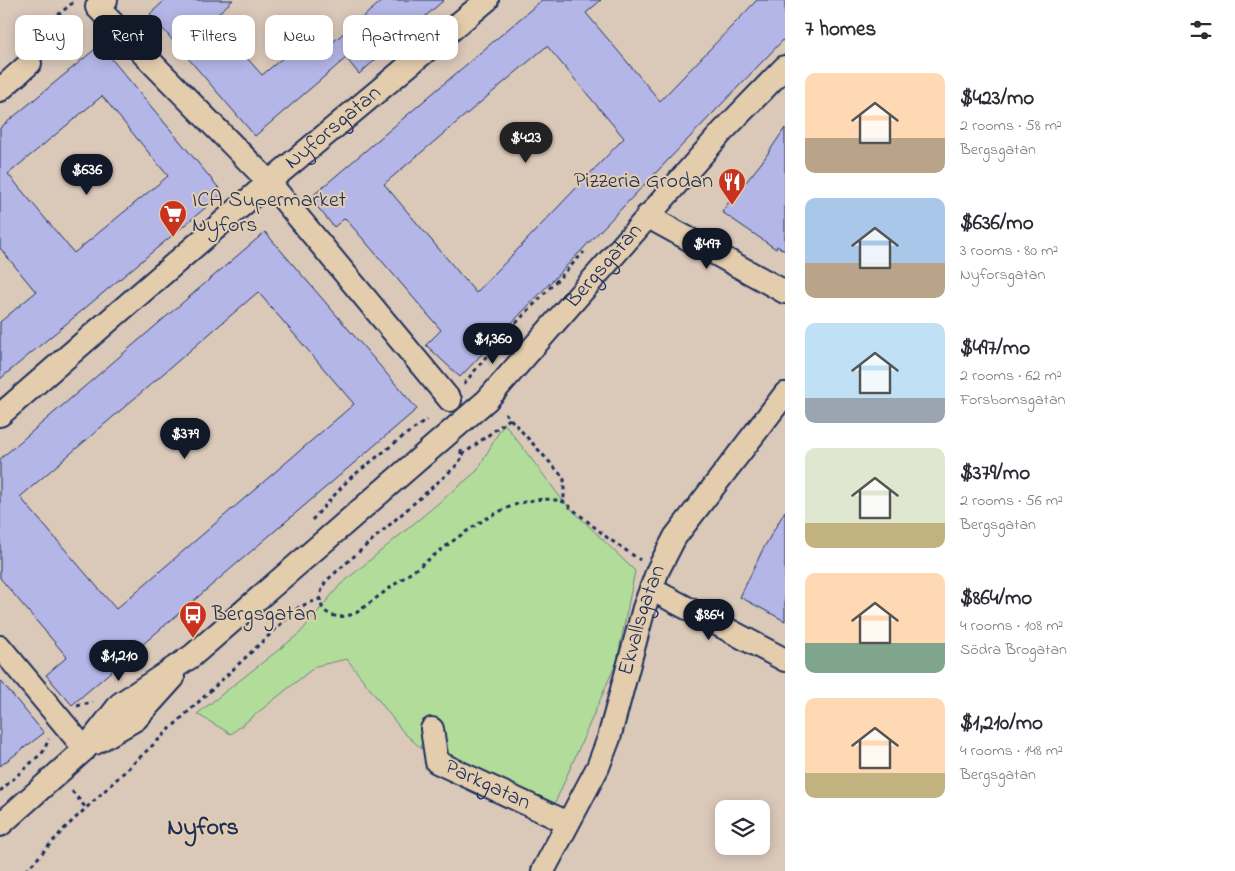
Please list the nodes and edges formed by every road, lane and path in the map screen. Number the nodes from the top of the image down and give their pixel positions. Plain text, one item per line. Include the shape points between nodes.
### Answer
1 (76, 0) edge
2 (487, 0) edge
3 (102, 3) edge
4 (62, 15) edge
5 (83, 16) edge
6 (21, 60) edge
7 (785, 67) edge
8 (0, 90) edge
9 (269, 182) junction
10 (647, 216) junction
11 (586, 250) dead end
12 (785, 292) edge
13 (785, 394) edge
14 (450, 400) junction
15 (0, 415) edge
16 (461, 448) dead end
17 (462, 455) junction
18 (564, 502) junction
19 (308, 523) dead end
20 (654, 580) junction
21 (319, 599) junction
22 (0, 647) edge
23 (785, 660) edge
24 (98, 700) dead end
25 (54, 712) junction
26 (432, 728) dead end
27 (85, 749) junction
28 (0, 791) edge
29 (568, 823) junction
30 (0, 825) edge
31 (26, 871) edge
32 (543, 871) edge

1 - 4 path
2 - 9 street, Nyforsgatan
3 - 5 path
3 - 9 street
6 - 8 street
7 - 10 street, Bergsgatan
9 - 14 street
9 - 15 street, Nyforsgatan
10 - 12 street
10 - 27 street, Bergsgatan via 487,400 192,656 136,719
11 - 14 path via 497,343
13 - 20 street, Ekvallsgatan via 675,537
14 - 19 path via 349,479
16 - 17 path
17 - 18 path via 511,418 564,478
17 - 21 path via 455,467 326,581
18 - 20 path via 626,552
18 - 21 path via 524,503 480,522 356,613 346,617 337,618 325,612
20 - 23 street
20 - 29 street, Ekvallsgatan via 609,738 598,767
21 - 31 path via 299,607 64,828
22 - 25 street
24 - 25 path via 82,706 61,706
25 - 27 street
25 - 28 path via 46,719 52,731 43,752
26 - 29 street, Parkgatan via 437,762
27 - 30 street, Bergsgatan
29 - 32 street, Ekvallsgatan

